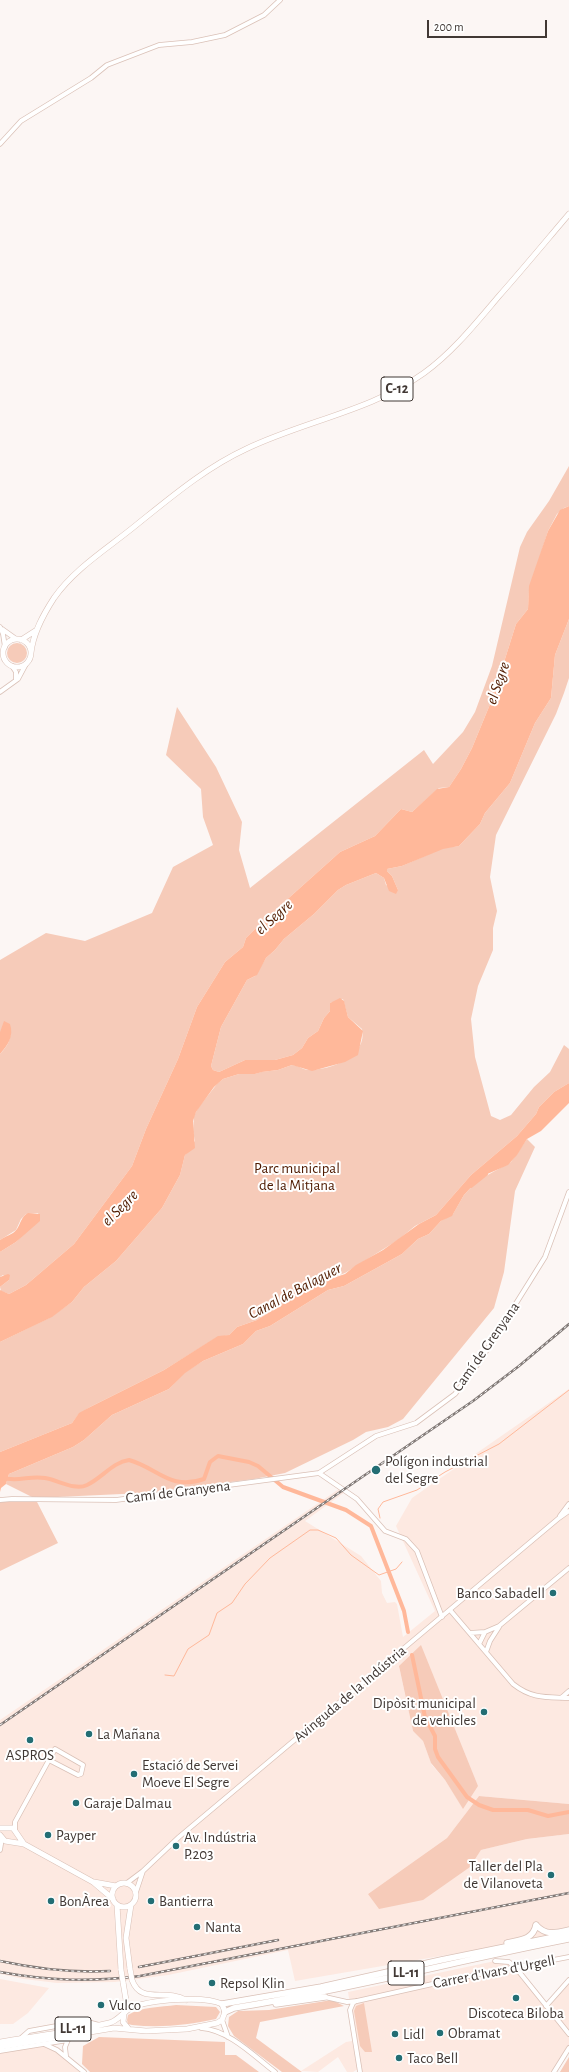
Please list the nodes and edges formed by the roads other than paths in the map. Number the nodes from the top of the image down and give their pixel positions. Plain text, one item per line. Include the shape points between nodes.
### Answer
1 (280, 0) edge
2 (0, 144) edge
3 (569, 214) edge
4 (1, 628) edge
5 (36, 631) junction
6 (19, 640) junction
7 (3, 651) edge
8 (31, 653) junction
9 (6, 661) junction
10 (0, 662) edge
11 (26, 664) junction
12 (12, 666) junction
13 (14, 682) junction
14 (0, 692) edge
15 (569, 1192) edge
16 (350, 1453) joint
17 (319, 1473) junction
18 (0, 1500) edge
19 (569, 1504) edge
20 (569, 1511) edge
21 (559, 1518) junction
22 (569, 1568) edge
23 (567, 1573) edge
24 (450, 1610) junction
25 (442, 1617) junction
26 (499, 1626) junction
27 (484, 1632) junction
28 (470, 1633) junction
29 (490, 1641) junction
30 (480, 1644) junction
31 (486, 1652) junction
32 (569, 1691) edge
33 (561, 1698) junction
34 (569, 1698) edge
35 (50, 1760) junction
36 (15, 1822) junction
37 (4, 1828) edge
38 (16, 1832) junction
39 (1, 1836) edge
40 (10, 1842) junction
41 (24, 1844) junction
42 (1, 1849) edge
43 (143, 1871) junction
44 (93, 1882) junction
45 (128, 1884) junction
46 (116, 1886) junction
47 (136, 1892) junction
48 (113, 1899) junction
49 (117, 1905) junction
50 (131, 1905) junction
51 (569, 1930) edge
52 (569, 1934) edge
53 (569, 1940) edge
54 (500, 1948) junction
55 (569, 1957) edge
56 (495, 1960) dead end
57 (516, 1968) junction
58 (569, 1980) edge
59 (325, 1997) joint
60 (186, 2000) junction
61 (340, 2000) junction
62 (357, 2001) junction
63 (222, 2004) junction
64 (546, 2006) junction
65 (244, 2007) junction
66 (350, 2010) junction
67 (225, 2012) junction
68 (124, 2014) junction
69 (222, 2020) junction
70 (128, 2028) junction
71 (198, 2028) junction
72 (82, 2033) junction
73 (569, 2034) edge
74 (228, 2038) junction
75 (68, 2040) junction
76 (0, 2042) edge
77 (44, 2044) junction
78 (0, 2048) edge
79 (569, 2048) edge
80 (0, 2051) edge
81 (66, 2057) junction
82 (84, 2072) edge
83 (275, 2072) edge
84 (360, 2072) edge
85 (554, 2072) edge

1 - 2 street via 264,15 225,35 159,45 107,64 91,78 21,121
3 - 5 main road, C-12 via 475,325 429,369 379,398 258,444 206,471 72,578 54,598
4 - 6 street
4 - 7 street
5 - 6 main road
5 - 8 main road
6 - 7 main road via 8,643
6 - 8 main road via 29,646
7 - 9 main road
8 - 11 main road
9 - 10 main road
9 - 12 main road
11 - 12 main road
11 - 13 street
12 - 13 street via 17,676
13 - 14 street
15 - 16 street, Camí de Grenyana via 545,1258 460,1389 421,1420 379,1434
16 - 17 street, Camí de Granyena
17 - 18 street, Camí de Granyena via 116,1500
17 - 25 street via 357,1499 386,1531 403,1537 412,1544
19 - 21 street, Avinguda de la Indústria
20 - 21 street, Avinguda de la Indústria
21 - 24 street, Avinguda de la Indústria
22 - 23 street
23 - 26 street
24 - 25 street, Avinguda de la Indústria
24 - 28 street
25 - 43 street, Avinguda de la Indústria via 179,1837
26 - 27 street
26 - 29 street
27 - 28 street
27 - 30 street
28 - 30 street
29 - 30 street
29 - 31 street
30 - 31 street
31 - 33 street via 513,1684 525,1693 535,1697
32 - 33 street
33 - 34 street
35 - 35 street via 78,1775 81,1774 84,1765 55,1750
35 - 36 street
36 - 37 street
36 - 38 street
37 - 38 main road
37 - 39 main road
38 - 40 main road via 15,1838
38 - 41 main road
39 - 40 main road
39 - 42 street
40 - 41 main road
40 - 42 street
41 - 44 main road
43 - 45 street, Avinguda de la Indústria
43 - 47 street, Avinguda de la Indústria
44 - 46 main road
44 - 48 main road
45 - 46 main road
45 - 47 main road via 133,1886
46 - 48 main road
47 - 50 main road via 136,1899
48 - 49 main road
49 - 50 main road
49 - 68 main road, bridge via 126,2000
50 - 60 main road, bridge via 126,1938 132,1980 136,1988 150,1995 172,1994
51 - 54 highway via 549,1933 541,1931 536,1925 533,1934 528,1938 507,1943
52 - 54 highway, LL-11
53 - 65 highway, LL-11
54 - 63 highway, LL-11 via 321,1987
55 - 57 street, Carrer d'Ivars d'Urgell
56 - 57 street via 505,1961
57 - 62 street, Carrer d'Ivars d'Urgell
57 - 64 street
58 - 64 street
59 - 61 street, Carrer d'Ivars d'Urgell
59 - 65 highway
60 - 63 main road, LL-11
60 - 68 main road, LL-11 via 138,2006
61 - 62 street, Carrer d'Ivars d'Urgell
61 - 66 street
62 - 66 street
63 - 67 main road
64 - 73 street
65 - 67 highway, LL-11
66 - 84 street
67 - 69 main road
68 - 70 main road via 123,2022
68 - 76 main road, LL-11 via 114,2021 99,2025
69 - 71 main road, LL-11
69 - 74 street
70 - 71 main road, LL-11 via 157,2031
70 - 72 main road, LL-11
71 - 74 street via 212,2029
72 - 75 main road
72 - 78 main road, LL-11
74 - 83 street
75 - 77 street
75 - 81 street via 65,2047
77 - 80 street
77 - 81 street
79 - 85 street
81 - 82 street

